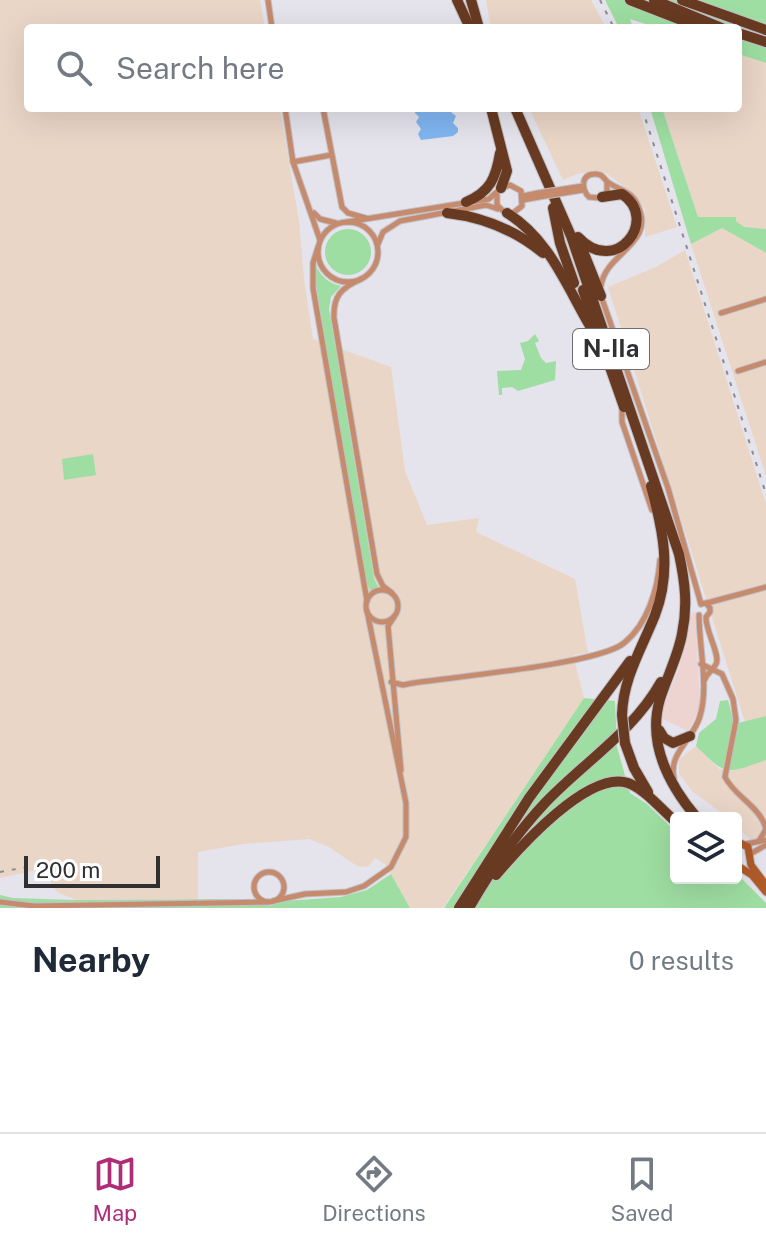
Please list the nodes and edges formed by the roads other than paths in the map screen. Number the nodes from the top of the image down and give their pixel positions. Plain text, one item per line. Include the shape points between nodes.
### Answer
1 (268, 0) edge
2 (455, 0) edge
3 (465, 0) edge
4 (474, 0) edge
5 (630, 0) edge
6 (637, 0) edge
7 (654, 0) edge
8 (682, 0) edge
9 (689, 0) edge
10 (716, 13) junction
11 (271, 24) edge
12 (470, 24) edge
13 (472, 24) edge
14 (473, 24) edge
15 (692, 24) edge
16 (693, 24) edge
17 (712, 24) edge
18 (766, 30) edge
19 (742, 34) edge
20 (742, 40) edge
21 (766, 42) edge
22 (766, 48) edge
23 (286, 112) edge
24 (324, 112) edge
25 (492, 112) edge
26 (510, 112) edge
27 (517, 112) edge
28 (500, 151) junction
29 (331, 155) junction
30 (293, 162) junction
31 (607, 183) junction
32 (552, 187) junction
33 (583, 188) junction
34 (499, 190) junction
35 (602, 197) junction
36 (523, 198) junction
37 (466, 202) junction
38 (553, 208) junction
39 (310, 209) junction
40 (503, 211) junction
41 (447, 213) junction
42 (367, 218) junction
43 (344, 222) junction
44 (578, 237) junction
45 (319, 244) junction
46 (378, 246) junction
47 (555, 264) junction
48 (361, 279) junction
49 (601, 296) junction
50 (766, 299) edge
51 (582, 311) junction
52 (721, 313) dead end
53 (599, 336) junction
54 (766, 362) edge
55 (738, 371) dead end
56 (622, 402) junction
57 (652, 446) junction
58 (666, 512) junction
59 (684, 576) junction
60 (766, 587) edge
61 (392, 593) junction
62 (723, 600) junction
63 (367, 601) junction
64 (704, 604) junction
65 (711, 610) junction
66 (367, 611) junction
67 (702, 616) junction
68 (394, 617) junction
69 (644, 639) junction
70 (701, 664) junction
71 (710, 670) junction
72 (391, 682) junction
73 (703, 686) junction
74 (656, 721) junction
75 (690, 736) junction
76 (402, 783) junction
77 (681, 798) junction
78 (692, 812) edge
79 (670, 816) edge
80 (670, 816) edge
81 (764, 842) edge
82 (742, 843) edge
83 (746, 844) junction
84 (750, 856) junction
85 (742, 865) edge
86 (742, 868) edge
87 (282, 880) junction
88 (766, 885) edge
89 (255, 891) junction
90 (766, 892) edge
91 (305, 894) junction
92 (0, 902) edge
93 (270, 902) junction
94 (242, 903) junction
95 (459, 908) edge
96 (470, 908) edge

1 - 11 street
2 - 12 highway
3 - 13 highway
4 - 14 highway
5 - 15 highway
6 - 16 highway
7 - 17 highway
8 - 10 highway
9 - 10 highway
10 - 18 highway
19 - 21 highway
20 - 22 highway
23 - 30 street
24 - 29 street
25 - 28 highway
26 - 38 highway, N-IIa
27 - 32 highway, N-IIa
28 - 34 highway via 507,171
28 - 37 highway via 492,184
29 - 30 street
29 - 42 street via 342,207
30 - 39 street
31 - 33 street via 592,174
31 - 35 street
31 - 49 street via 633,196 642,225 635,242 603,274
32 - 44 highway
32 - 58 highway, N-IIa
33 - 35 street via 593,199
33 - 36 street, bridge
34 - 36 street via 515,186
34 - 37 street via 489,199
34 - 40 street via 496,202
35 - 44 highway via 622,194 631,201 636,217 633,234 620,249 606,252 591,249
36 - 40 street via 518,210
37 - 42 street
38 - 51 highway
38 - 53 highway, N-IIa
39 - 43 street via 320,219
39 - 45 street
40 - 41 street via 486,205
40 - 47 highway via 530,229
41 - 46 street via 393,223
41 - 47 highway via 476,217 513,232
42 - 43 street
43 - 45 street via 326,231
43 - 46 street via 362,225
44 - 49 highway
45 - 48 street via 318,258 327,273 342,281
45 - 63 street via 313,288
46 - 48 street via 375,266
47 - 51 highway
48 - 61 street via 338,293 334,318 377,574
49 - 57 street
50 - 52 street
51 - 53 highway
53 - 56 highway, N-IIa
54 - 55 street
56 - 69 highway, N-IIa via 665,545 660,600
56 - 72 street via 622,422 660,546 657,580 638,629 605,653 403,685
57 - 58 highway
57 - 64 street
58 - 59 highway, N-IIa
59 - 74 highway, N-IIa via 682,635
59 - 96 highway via 677,639 654,694 512,841
60 - 62 street
61 - 63 street via 377,591
61 - 68 street via 398,607
62 - 64 street
62 - 65 street
63 - 66 street
64 - 65 street
64 - 67 street via 697,609
65 - 67 street
66 - 68 street via 379,621
66 - 76 street
67 - 70 street
67 - 71 street via 718,659
68 - 72 street via 388,626
69 - 79 highway, N-IIa, bridge via 626,683 625,743 641,782
69 - 95 highway via 529,798
70 - 71 street
70 - 73 street
71 - 73 street
71 - 81 street via 726,679 736,713 725,779 762,818
72 - 76 street
73 - 75 street via 701,714
74 - 75 highway via 669,742
74 - 77 highway, N-IIa via 662,760
75 - 77 street via 673,764
76 - 91 street via 407,827 391,867 355,890
77 - 78 highway, N-IIa
80 - 96 highway via 626,782 604,784 527,839
81 - 83 street
81 - 84 street
82 - 83 main road
83 - 84 main road
84 - 85 main road
84 - 88 main road
86 - 90 main road
87 - 89 street via 265,873 257,878
87 - 91 street via 290,891
87 - 93 street via 283,893
89 - 93 street
89 - 94 street
91 - 93 street
92 - 94 street
93 - 94 street

